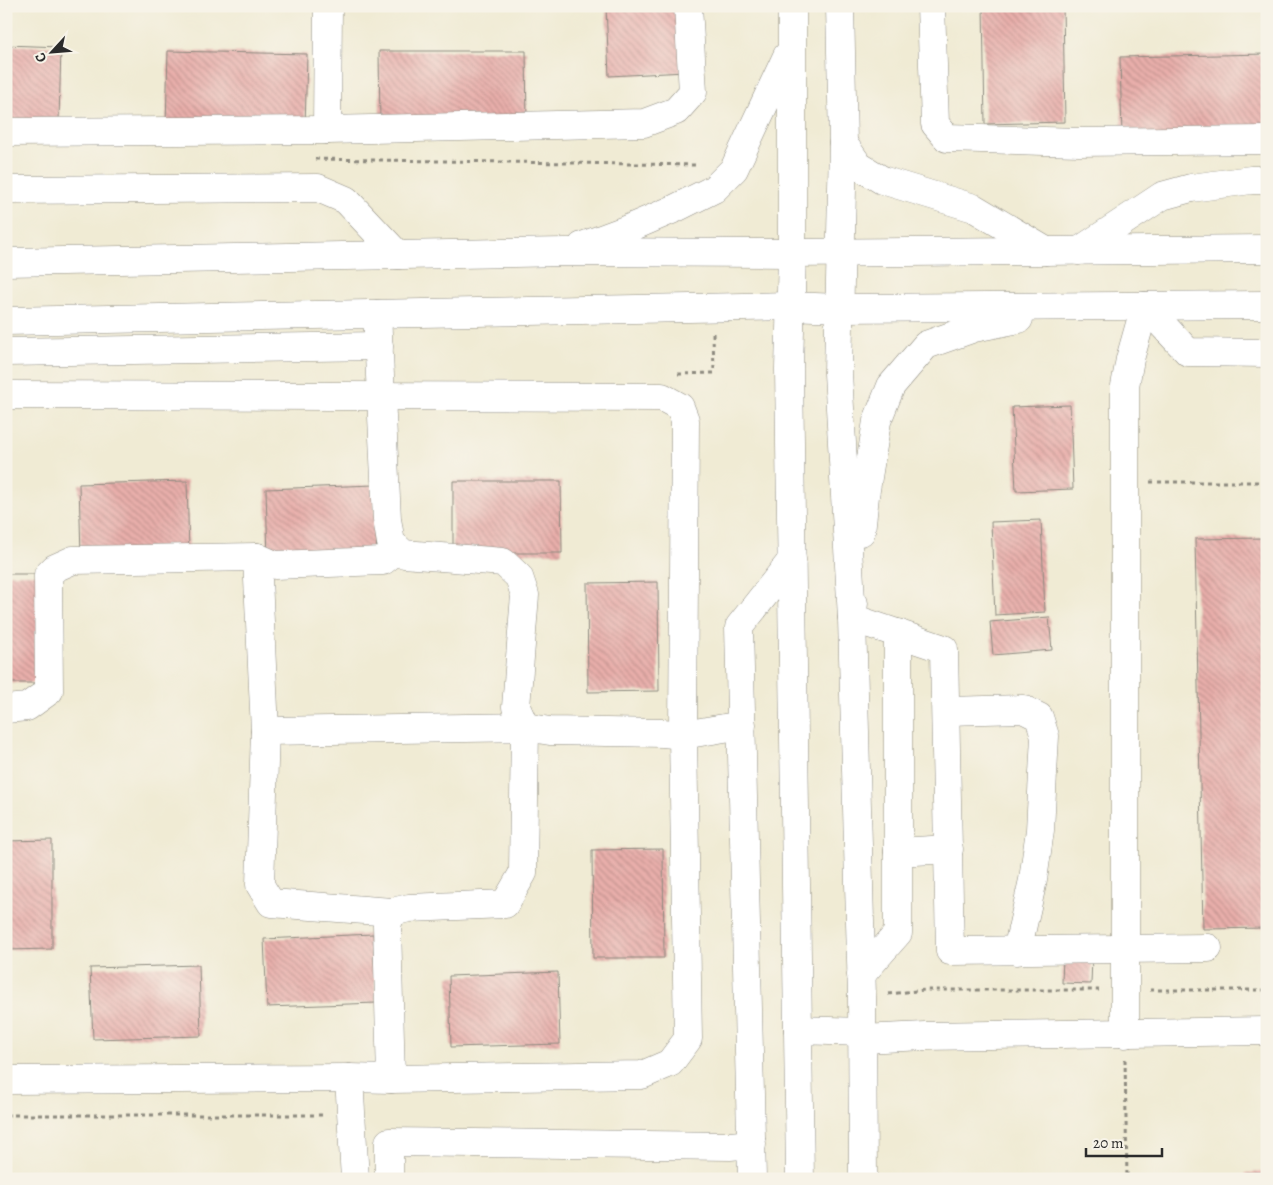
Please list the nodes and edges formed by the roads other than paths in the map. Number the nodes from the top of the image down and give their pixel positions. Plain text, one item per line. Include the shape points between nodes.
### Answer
1 (328, 6) edge
2 (688, 6) edge
3 (792, 6) edge
4 (840, 6) edge
5 (931, 6) edge
6 (791, 48) junction
7 (327, 130) junction
8 (6, 132) edge
9 (1267, 140) edge
10 (843, 143) junction
11 (1267, 180) edge
12 (6, 190) edge
13 (1267, 249) edge
14 (1046, 251) junction
15 (1079, 251) junction
16 (565, 252) junction
17 (841, 252) junction
18 (792, 253) junction
19 (398, 255) junction
20 (6, 262) edge
21 (1267, 305) edge
22 (790, 306) junction
23 (1145, 306) junction
24 (839, 308) junction
25 (377, 314) junction
26 (6, 321) edge
27 (379, 346) junction
28 (6, 352) edge
29 (1267, 352) edge
30 (6, 396) edge
31 (382, 396) junction
32 (398, 549) junction
33 (257, 557) junction
34 (792, 560) junction
35 (852, 618) junction
36 (898, 634) junction
37 (6, 709) edge
38 (947, 712) junction
39 (742, 725) junction
40 (525, 727) junction
41 (265, 731) junction
42 (683, 735) junction
43 (949, 849) junction
44 (898, 852) junction
45 (392, 912) junction
46 (1208, 948) dead end
47 (1126, 949) junction
48 (1017, 951) junction
49 (861, 986) junction
50 (798, 1030) junction
51 (1267, 1031) edge
52 (1125, 1034) junction
53 (862, 1035) junction
54 (349, 1078) junction
55 (391, 1079) junction
56 (6, 1080) edge
57 (752, 1144) junction
58 (866, 1175) edge
59 (355, 1179) edge
60 (388, 1179) edge
61 (752, 1179) edge
62 (800, 1179) edge

1 - 7 street
2 - 7 street via 692,92 676,111 644,123
3 - 6 street
4 - 10 street
5 - 9 street via 935,124 947,138 1078,142
6 - 16 street via 734,168 714,189 625,230
6 - 18 street
7 - 8 street
10 - 14 street via 860,166 882,180 974,208
10 - 17 street
11 - 15 street via 1191,188 1162,196
12 - 19 street via 318,188 346,200
13 - 15 street
14 - 15 street
14 - 17 street
16 - 18 street
16 - 19 street
17 - 18 street
17 - 24 street
18 - 22 street
19 - 20 street
21 - 23 street
22 - 24 street
22 - 25 street
22 - 34 street
23 - 24 street
23 - 29 street via 1188,352
23 - 35 street via 1024,318 974,328 926,345 891,386 877,422 864,496
23 - 47 street via 1125,386
24 - 35 street via 838,373
25 - 26 street
25 - 27 street
27 - 28 street
27 - 31 street
30 - 31 street
31 - 32 street via 387,519 390,543
31 - 42 street via 662,396 680,408 685,420
32 - 33 street via 383,561 275,565
32 - 40 street via 404,554 503,562 519,578 524,595 516,707
33 - 37 street via 73,560 55,568 48,576 49,691 26,707
33 - 41 street
34 - 39 street via 739,627
34 - 50 street
35 - 36 street
35 - 49 street
36 - 38 street via 944,649
36 - 44 street
38 - 43 street
38 - 48 street via 1023,709 1039,717 1043,726 1040,830
39 - 42 street
39 - 57 street
40 - 41 street
40 - 42 street via 550,731
40 - 45 street via 523,873 505,904 409,908
41 - 45 street via 260,885 271,903
42 - 55 street via 688,1039 670,1063 642,1074
43 - 44 street
43 - 48 street via 950,951
44 - 49 street via 898,934
45 - 55 street via 387,925
46 - 47 street
47 - 48 street
47 - 52 street
49 - 53 street
50 - 53 street
50 - 62 street
51 - 52 street
52 - 53 street
53 - 58 street
54 - 55 street
54 - 56 street
54 - 59 street
57 - 60 street via 389,1142
57 - 61 street

